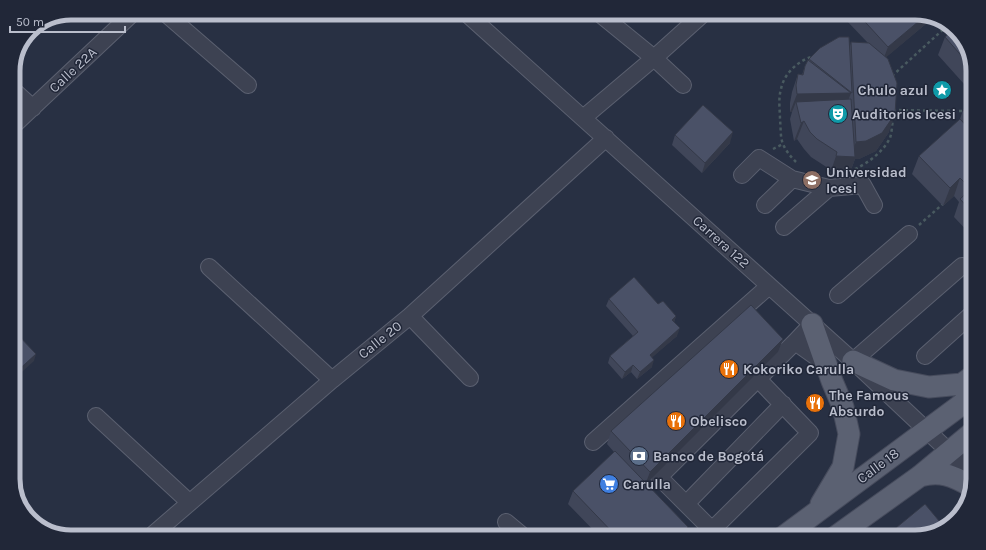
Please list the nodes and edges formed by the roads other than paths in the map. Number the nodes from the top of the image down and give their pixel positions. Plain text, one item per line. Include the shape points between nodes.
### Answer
1 (126, 20) edge
2 (173, 20) edge
3 (474, 20) edge
4 (607, 20) edge
5 (696, 20) edge
6 (654, 58) junction
7 (248, 84) dead end
8 (683, 85) dead end
9 (20, 96) edge
10 (33, 108) junction
11 (583, 118) junction
12 (20, 120) edge
13 (606, 138) junction
14 (742, 175) dead end
15 (792, 179) junction
16 (829, 188) junction
17 (765, 205) dead end
18 (874, 205) dead end
19 (784, 227) dead end
20 (913, 230) road end
21 (962, 266) dead end
22 (209, 267) dead end
23 (769, 286) junction
24 (838, 295) dead end
25 (410, 316) junction
26 (966, 319) edge
27 (812, 324) junction
28 (795, 342) junction
29 (925, 356) dead end
30 (853, 360) junction
31 (826, 364) junction
32 (470, 378) dead end
33 (758, 379) junction
34 (332, 380) junction
35 (966, 381) edge
36 (966, 401) edge
37 (783, 404) junction
38 (96, 416) dead end
39 (926, 429) junction
40 (966, 438) edge
41 (593, 442) dead end
42 (950, 452) junction
43 (966, 467) edge
44 (920, 476) junction
45 (966, 484) edge
46 (189, 502) junction
47 (686, 504) junction
48 (817, 512) junction
49 (506, 522) dead end
50 (158, 530) edge
51 (516, 530) edge
52 (711, 530) edge
53 (719, 530) edge
54 (793, 530) edge
55 (845, 530) edge

1 - 10 street, Calle 22A
2 - 7 street
3 - 11 street, Carrera 122
4 - 6 street
5 - 6 street
6 - 8 street
6 - 11 street
9 - 10 street
10 - 12 street, Calle 22A
11 - 13 street, Carrera 122
13 - 23 street, Carrera 122
13 - 25 street, Calle 20
14 - 15 street via 759,158
15 - 16 street
15 - 17 street
16 - 18 street via 863,185
16 - 19 street
20 - 24 street
21 - 30 street
22 - 34 street
23 - 27 street, Carrera 122
23 - 41 street
25 - 32 street
25 - 34 street, Calle 20
26 - 29 street
27 - 28 street
27 - 30 street, Carrera 122
27 - 31 main road
28 - 31 street
28 - 33 street
30 - 35 main road via 894,380 929,387 962,384
30 - 39 street, Carrera 122
31 - 48 main road via 843,407 849,434 843,467
33 - 37 street
33 - 47 street via 659,477
34 - 46 street, Calle 20
36 - 39 main road, Calle 18
37 - 47 street
37 - 53 street via 810,433
38 - 46 street
39 - 42 street, Carrera 122
39 - 48 main road, Calle 18
40 - 42 main road
42 - 43 street, Carrera 122
42 - 44 main road
44 - 45 main road via 939,473
44 - 55 main road
46 - 50 street, Calle 20
47 - 52 street
48 - 54 main road, Calle 18
49 - 51 street

